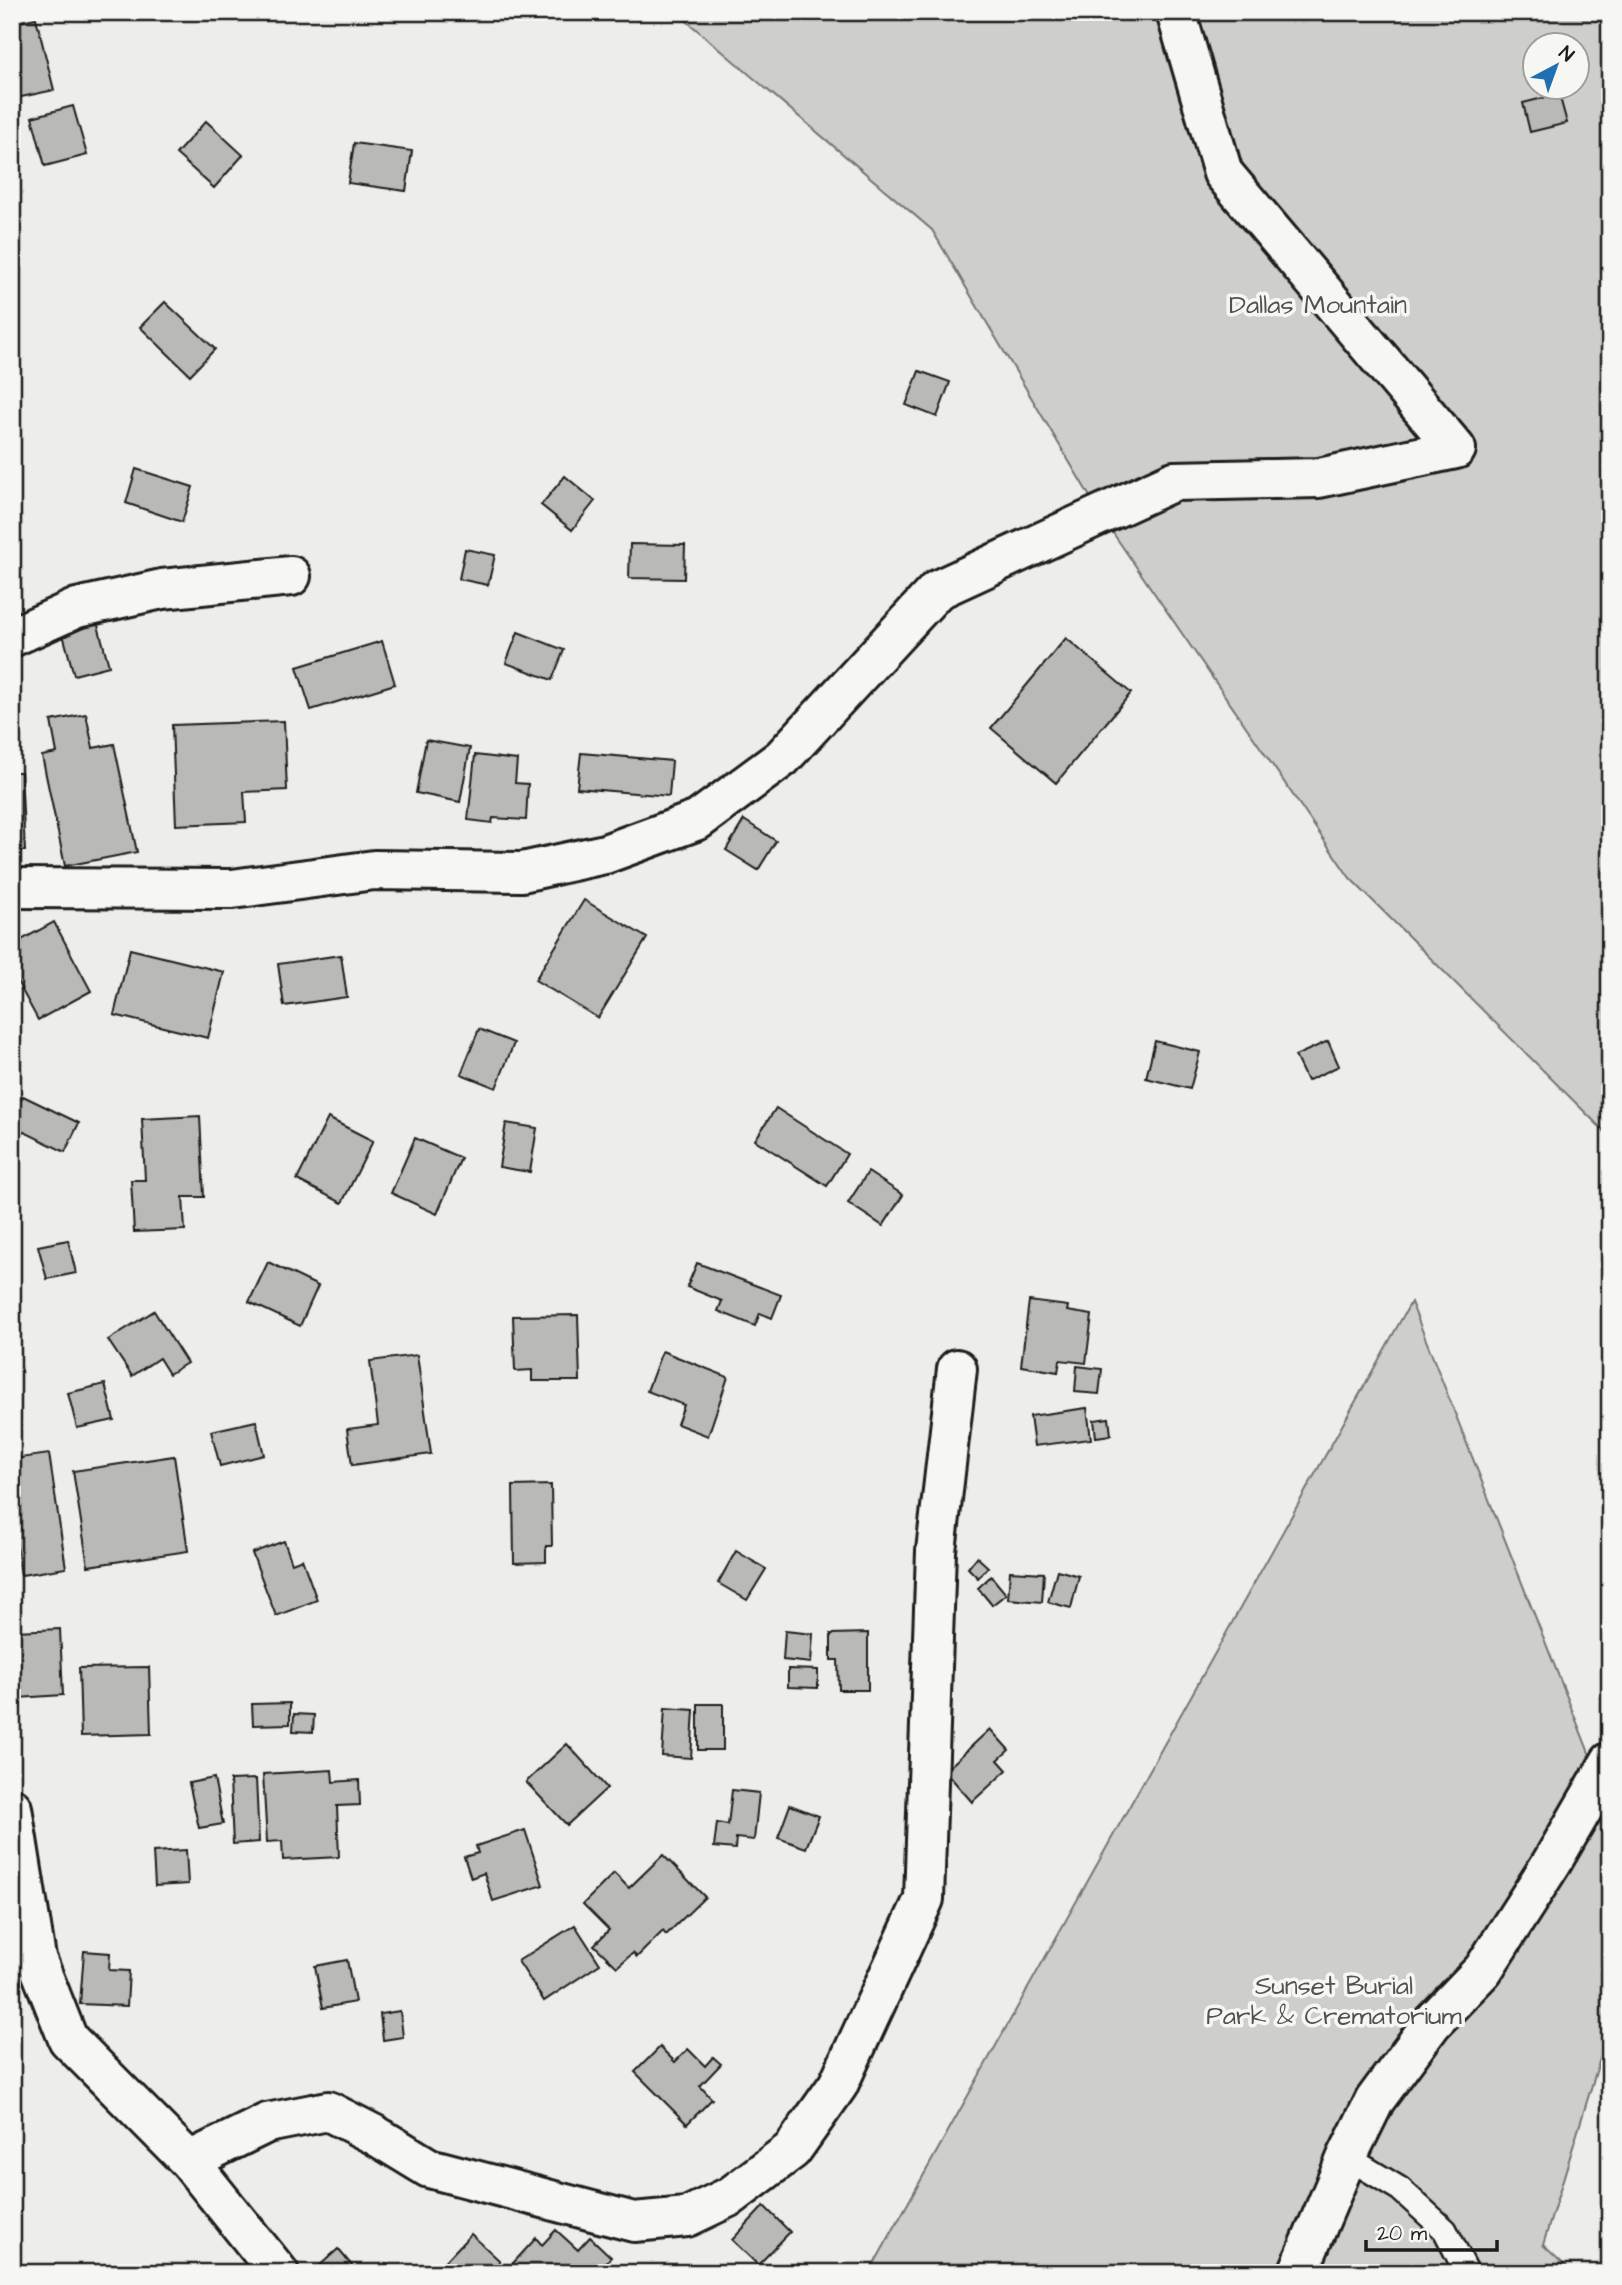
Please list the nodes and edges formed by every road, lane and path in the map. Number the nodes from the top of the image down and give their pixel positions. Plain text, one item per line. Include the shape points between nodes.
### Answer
1 (1176, 12) edge
2 (291, 576) dead end
3 (12, 637) edge
4 (12, 888) edge
5 (957, 1369) dead end
6 (1610, 1762) edge
7 (12, 1808) edge
8 (24, 1962) edge
9 (1347, 2157) junction
10 (189, 2161) junction
11 (279, 2273) edge
12 (1298, 2273) edge
13 (1467, 2273) edge

1 - 4 street via 1223,173 1456,449 1319,478 1174,481 937,590 782,758 698,820 605,854 522,872 374,870 232,889
2 - 3 street via 162,589 77,608
5 - 10 street via 936,1551 924,1899 838,2085 792,2150 731,2196 687,2217 634,2222 429,2168 328,2111 267,2123
6 - 9 street via 1483,1970 1432,2023 1375,2100
7 - 8 street
8 - 10 street via 68,2039
9 - 12 street
9 - 13 lane via 1400,2189 1445,2230
10 - 11 street

